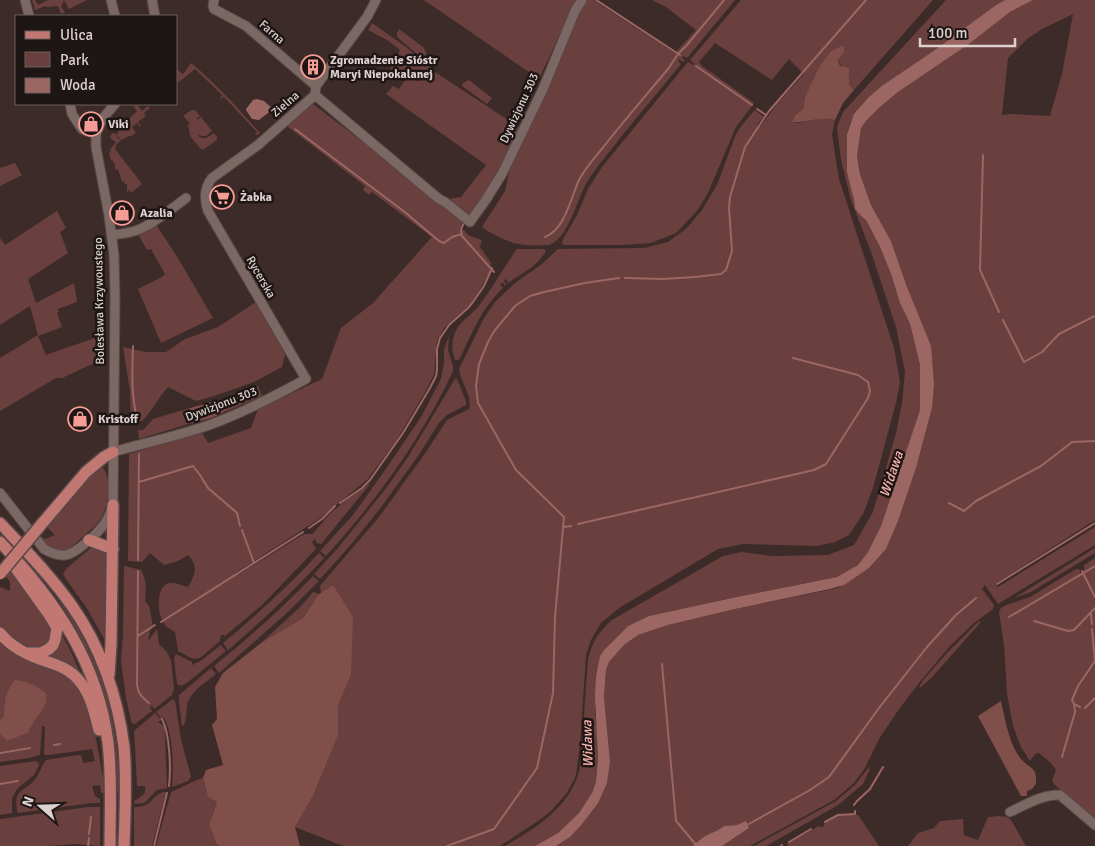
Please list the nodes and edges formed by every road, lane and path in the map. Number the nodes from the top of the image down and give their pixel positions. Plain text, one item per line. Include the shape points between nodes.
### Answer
1 (25, 0) edge
2 (111, 0) edge
3 (152, 0) edge
4 (214, 0) edge
5 (376, 0) edge
6 (582, 0) edge
7 (29, 15) edge
8 (115, 15) edge
9 (155, 15) edge
10 (315, 91) junction
11 (70, 105) edge
12 (114, 105) edge
13 (96, 134) junction
14 (208, 185) joint
15 (186, 198) dead end
16 (112, 235) junction
17 (306, 378) joint
18 (113, 452) junction
19 (97, 462) junction
20 (113, 470) junction
21 (0, 493) edge
22 (113, 505) junction
23 (0, 523) edge
24 (89, 540) junction
25 (0, 542) edge
26 (0, 548) edge
27 (113, 549) junction
28 (0, 574) edge
29 (0, 633) edge
30 (27, 653) junction
31 (109, 681) junction
32 (111, 792) junction
33 (1010, 812) dead end
34 (1095, 825) edge
35 (110, 846) edge
36 (124, 846) edge

1 - 7 street
2 - 8 street
3 - 9 street
4 - 10 street, Farna via 214,9 246,26
5 - 10 street, Zielna
6 - 10 street, Dywizjonu 303 via 502,174 470,222
10 - 14 street, Zielna via 258,145 212,178
11 - 13 street via 82,130
12 - 13 street via 103,118
13 - 16 street, Bolesława Krzywoustego
14 - 17 street, Rycerska via 205,199 208,211
15 - 16 street via 139,230
16 - 18 street, Bolesława Krzywoustego via 115,298
17 - 18 street, Dywizjonu 303 via 229,417
18 - 19 main road
18 - 20 street, Bolesława Krzywoustego
19 - 20 street via 105,462
19 - 28 main road, bridge
20 - 22 street, Bolesława Krzywoustego
21 - 24 street via 49,552 68,554
22 - 24 street via 105,523
22 - 27 main road
23 - 31 main road via 73,606
24 - 27 main road
25 - 32 main road via 34,580 68,628 94,683 108,741
26 - 30 main road via 56,626 53,646 40,653
27 - 31 main road
29 - 30 main road via 12,646
30 - 32 main road via 67,669 84,686 99,730
31 - 36 main road via 125,764
32 - 35 main road
33 - 34 street via 1045,797 1060,795

